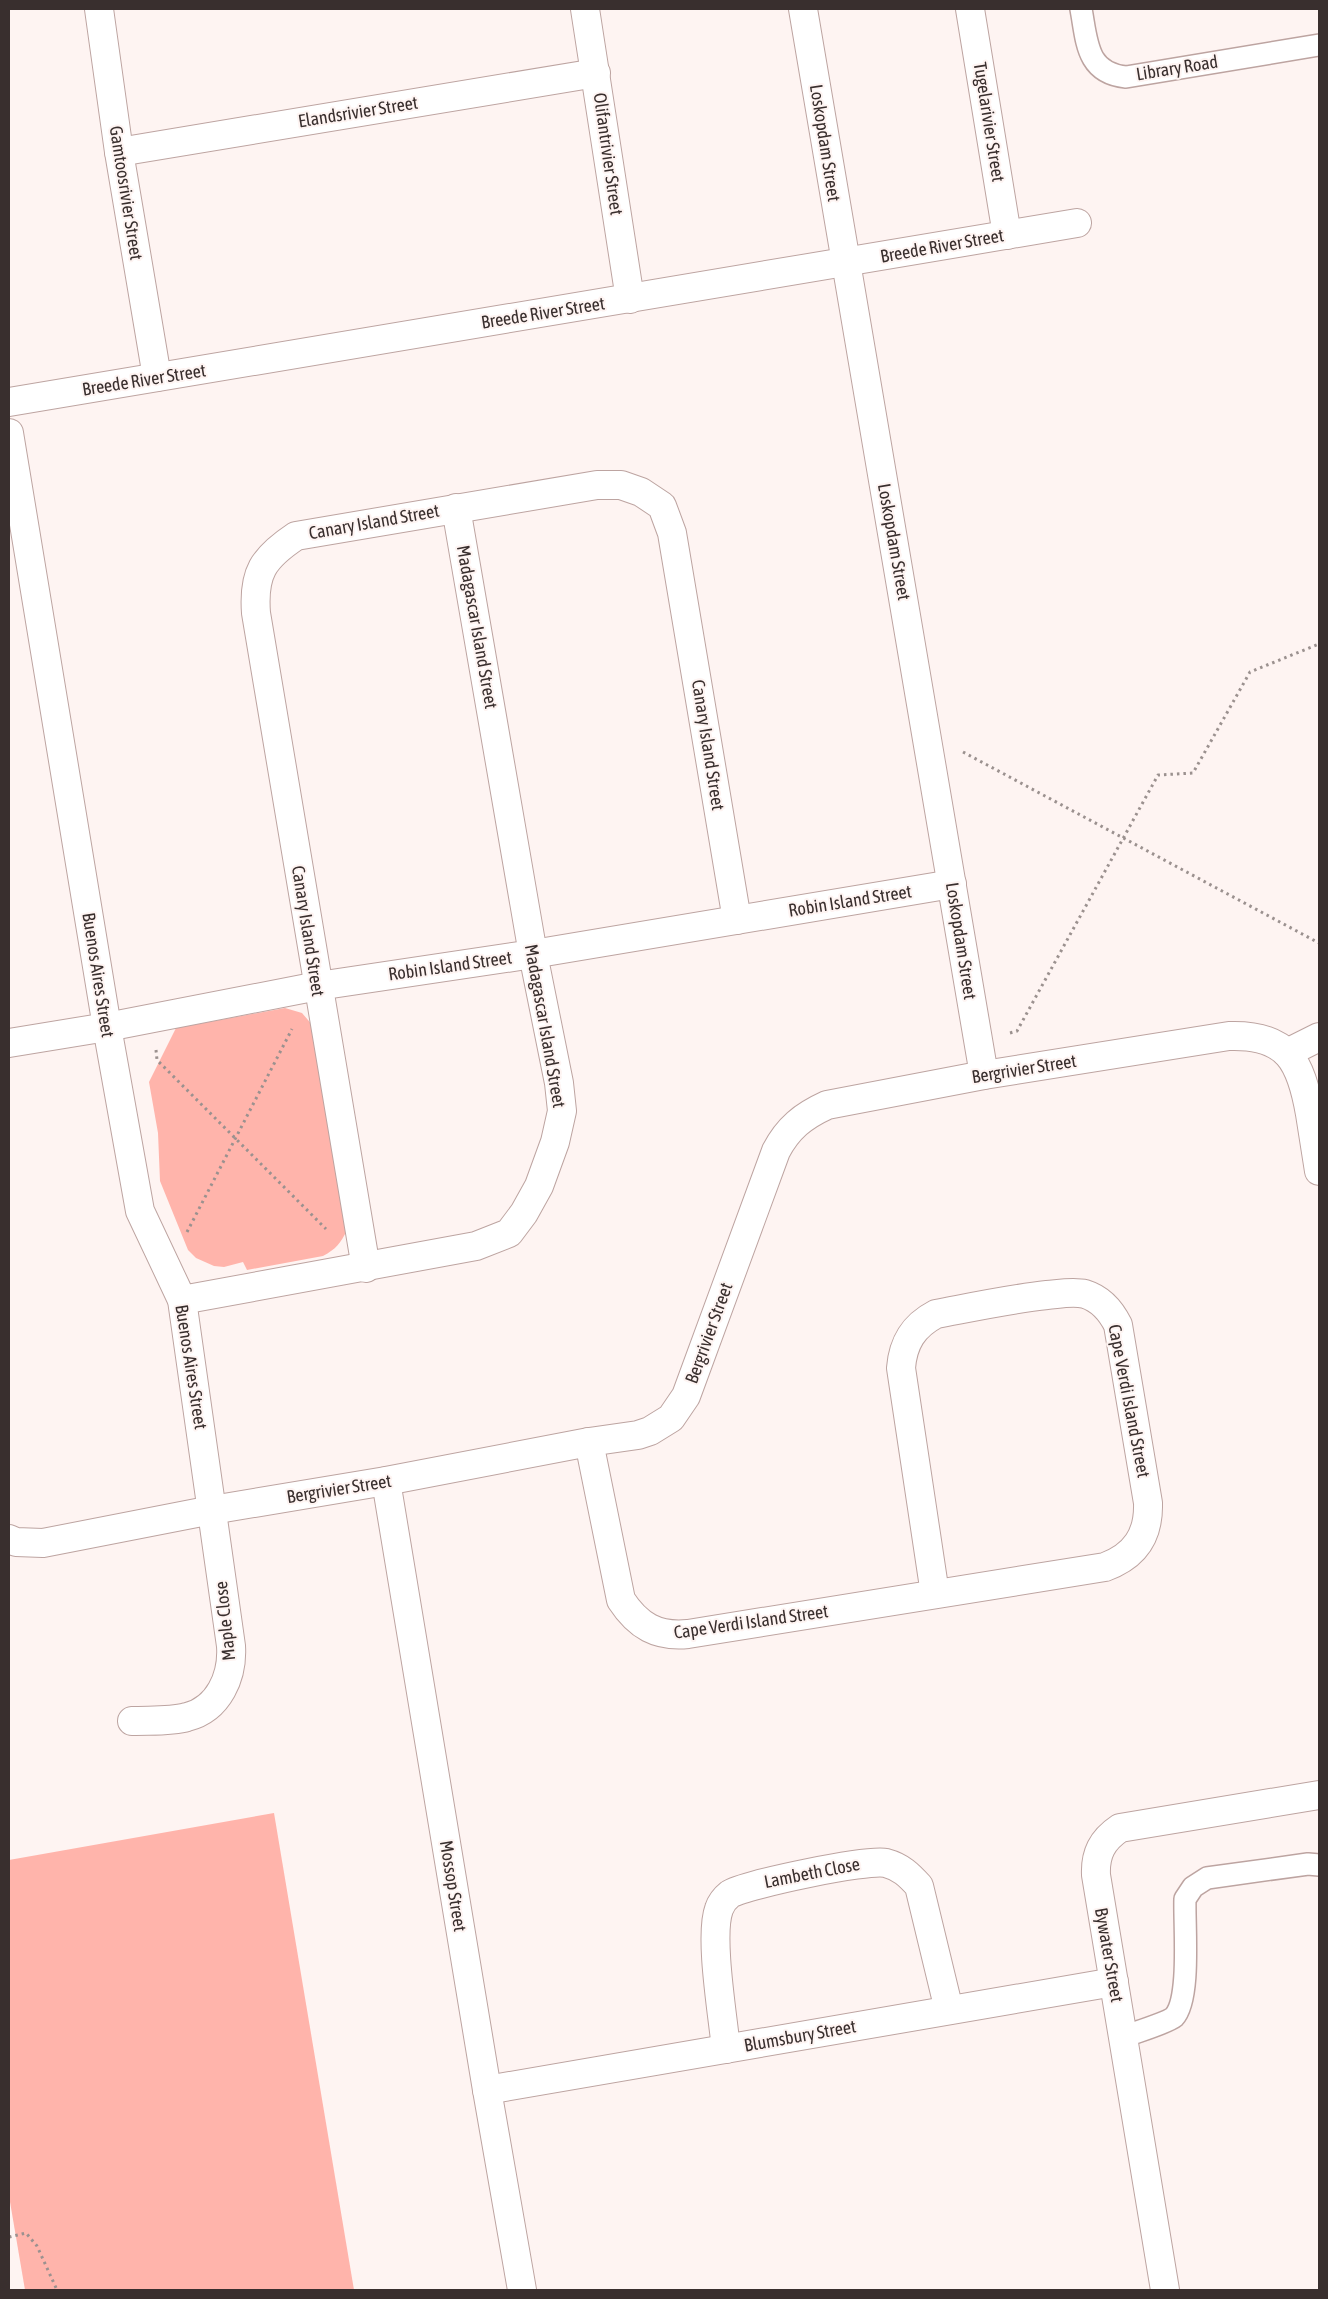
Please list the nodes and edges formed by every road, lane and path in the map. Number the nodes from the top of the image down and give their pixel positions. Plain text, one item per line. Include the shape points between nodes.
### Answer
1 (98, 9) edge
2 (586, 9) edge
3 (803, 9) edge
4 (970, 9) edge
5 (1081, 9) edge
6 (1319, 45) edge
7 (596, 73) junction
8 (119, 152) junction
9 (1077, 223) dead end
10 (1007, 235) junction
11 (845, 263) junction
12 (630, 299) junction
13 (157, 377) junction
14 (9, 402) edge
15 (9, 433) edge
16 (456, 508) junction
17 (1319, 644) edge
18 (930, 756) junction
19 (1124, 837) junction
20 (952, 884) junction
21 (737, 920) junction
22 (1319, 943) edge
23 (533, 954) junction
24 (318, 986) junction
25 (322, 1014) junction
26 (153, 1017) junction
27 (107, 1027) junction
28 (1319, 1037) edge
29 (9, 1043) edge
30 (978, 1044) junction
31 (1288, 1053) junction
32 (984, 1075) junction
33 (236, 1140) junction
34 (1319, 1171) edge
35 (363, 1255) junction
36 (163, 1259) junction
37 (182, 1300) junction
38 (589, 1442) junction
39 (386, 1481) junction
40 (212, 1510) junction
41 (9, 1539) edge
42 (936, 1594) junction
43 (132, 1721) dead end
44 (1319, 1795) edge
45 (1319, 1865) edge
46 (1114, 1982) junction
47 (949, 2010) junction
48 (1123, 2037) junction
49 (726, 2049) junction
50 (487, 2090) junction
51 (9, 2237) edge
52 (57, 2290) edge
53 (522, 2290) edge
54 (1165, 2290) edge

1 - 8 street, Gamtoosrivier Street
2 - 7 street, Olifantrivier Street
3 - 11 street, Loskopdam Street
4 - 10 street, Tugelarivier Street
5 - 6 lane, Library Road via 1091,57 1097,66 1116,76
7 - 8 street, Elandsrivier Street
7 - 12 street, Olifantrivier Street
8 - 13 street, Gamtoosrivier Street
9 - 10 street, Breede River Street
10 - 11 street, Breede River Street
11 - 12 street, Breede River Street
11 - 18 street, Loskopdam Street
12 - 13 street, Breede River Street
13 - 14 street, Breede River Street
15 - 27 street, Buenos Aires Street
16 - 21 street, Canary Island Street via 597,485 621,485 641,492 662,506 672,533
16 - 23 street, Madagascar Island Street
16 - 24 street, Canary Island Street via 296,536 274,550 254,590
17 - 19 path via 1250,672 1193,773 1158,775
18 - 19 path via 959,749
18 - 20 street, Loskopdam Street
19 - 22 path
19 - 30 path via 1017,1031
20 - 21 street, Robin Island Street
20 - 30 street, Loskopdam Street
21 - 23 street, Robin Island Street
23 - 24 street, Robin Island Street
23 - 35 street, Madagascar Island Street via 562,1111 539,1186 524,1213 509,1232 476,1246
24 - 25 street, Canary Island Street
24 - 26 street, Robin Island Street
25 - 33 path via 298,1018
25 - 35 street, Canary Island Street
26 - 27 street, Robin Island Street
26 - 33 path via 157,1060
27 - 29 street, Robin Island Street
27 - 36 street, Buenos Aires Street via 140,1211
28 - 31 street
30 - 32 street, Loskopdam Street
31 - 32 street, Bergrivier Street via 1260,1038 1229,1036
31 - 34 street via 1297,1065 1305,1087
32 - 38 street, Bergrivier Street via 826,1105 793,1126 776,1151 680,1408 650,1431
33 - 35 path via 340,1244
33 - 36 path via 184,1237
35 - 37 street, Madagascar Island Street
36 - 37 street, Buenos Aires Street
37 - 40 street, Buenos Aires Street
38 - 39 street, Bergrivier Street
38 - 42 street, Cape Verdi Island Street via 621,1600 643,1626 673,1635 688,1634
39 - 40 street, Bergrivier Street
39 - 50 street, Mossop Street
40 - 41 street, Bergrivier Street via 43,1543
40 - 43 street, Maple Close via 231,1646 230,1673 217,1697 198,1713 187,1718
42 - 42 street, Cape Verdi Island Street via 1105,1567 1129,1555 1145,1533 1148,1518 1146,1494 1118,1325 1110,1311 1086,1294 1073,1292 1024,1298 936,1314 924,1320 906,1342 901,1368
44 - 46 street, Bywater Street via 1120,1828 1111,1834 1098,1852 1095,1864
45 - 48 lane via 1207,1878 1193,1887 1185,1899 1184,1992 1180,2008 1172,2018
46 - 47 street, Blumsbury Street
46 - 48 street, Bywater Street
47 - 49 street, Blumsbury Street
47 - 49 street, Lambeth Close via 919,1886 897,1867 872,1862 754,1885 730,1895 723,1902 718,1910 715,1931
48 - 54 street, Bywater Street
49 - 50 street, Blumsbury Street
50 - 53 street, Mossop Street
51 - 52 path via 26,2233 37,2246

